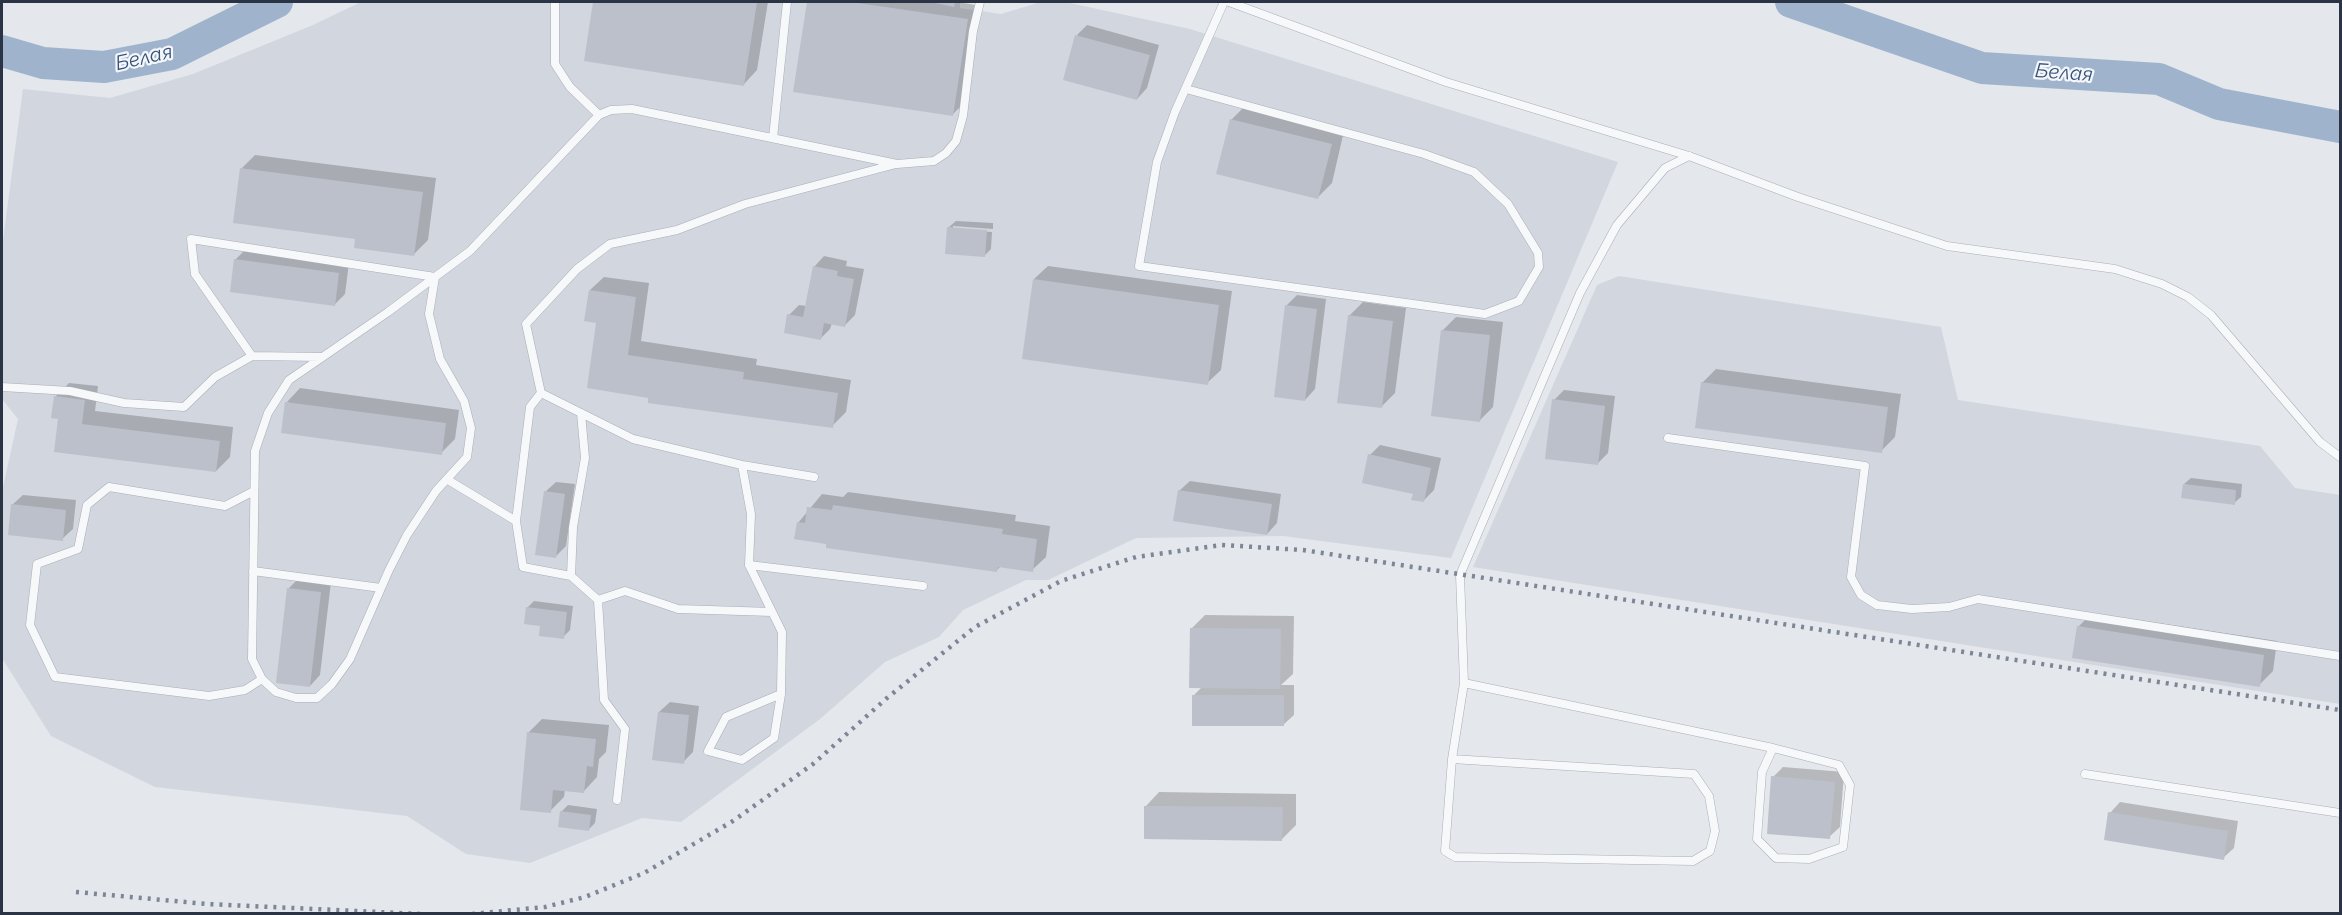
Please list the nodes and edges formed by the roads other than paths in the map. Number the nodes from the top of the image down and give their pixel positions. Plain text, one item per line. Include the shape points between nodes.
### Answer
1 (555, 2) edge
2 (787, 2) edge
3 (980, 2) edge
4 (1224, 2) edge
5 (1229, 2) edge
6 (1186, 89) junction
7 (599, 115) junction
8 (773, 138) junction
9 (1689, 156) junction
10 (897, 164) junction
11 (435, 277) junction
12 (252, 356) junction
13 (322, 357) junction
14 (2, 387) edge
15 (541, 393) junction
16 (581, 413) junction
17 (1668, 438) dead end
18 (2340, 456) edge
19 (742, 465) junction
20 (814, 477) dead end
21 (448, 480) junction
22 (254, 491) junction
23 (516, 521) junction
24 (749, 566) junction
25 (253, 571) junction
26 (571, 576) junction
27 (923, 586) dead end
28 (381, 588) junction
29 (598, 600) junction
30 (772, 612) junction
31 (2340, 656) edge
32 (262, 679) junction
33 (1464, 683) junction
34 (781, 694) junction
35 (1773, 748) junction
36 (1452, 759) junction
37 (2085, 774) dead end
38 (616, 800) dead end
39 (2340, 813) edge

1 - 7 lane via 555,64 570,87
2 - 8 lane
3 - 10 lane via 956,141 934,161
4 - 6 lane
5 - 9 lane via 1446,82
6 - 6 lane via 1157,162 1139,266 1485,314 1519,301 1539,267 1538,253 1508,204 1474,172 1425,154
7 - 8 lane via 632,109
7 - 11 lane via 470,251
8 - 10 lane
9 - 18 lane via 1947,246 2115,268 2162,284 2211,315 2320,442
9 - 33 lane via 1665,168 1617,225 1580,293 1500,476 1460,575
10 - 15 lane via 745,204 677,230 610,244 577,268 526,324
11 - 12 lane via 191,239 195,274
11 - 13 lane
11 - 21 lane via 429,314 434,337 440,359 464,401 471,428 467,457
12 - 13 lane
12 - 14 lane via 215,377 184,407 124,403 70,391
13 - 22 lane via 289,380 268,413 255,451
15 - 16 lane
15 - 23 lane via 530,407
16 - 19 lane via 633,439
16 - 26 lane via 585,458 573,527
17 - 31 lane via 1865,466 1851,577 1861,595 1877,605 1912,609 1949,607 1978,599
19 - 20 lane
19 - 24 lane via 751,514
21 - 23 lane
21 - 28 lane via 436,491 407,535
22 - 25 lane
22 - 32 lane via 225,506 109,487 87,505 78,549 37,564 30,625 55,677 208,696 245,690
23 - 26 lane via 523,567
24 - 27 lane
24 - 30 lane
25 - 28 lane
25 - 32 lane via 252,659
26 - 29 lane
28 - 32 lane via 350,658 317,698 296,698 276,692
29 - 30 lane via 625,591 678,609
29 - 38 lane via 604,700 625,729
30 - 34 lane via 782,632
33 - 35 lane
33 - 36 lane
34 - 34 lane via 774,738 742,760 708,751 726,717
35 - 35 lane via 1839,765 1850,785 1843,846 1809,859 1776,858 1757,839 1762,772
36 - 36 lane via 1445,851 1455,857 1693,861 1710,851 1715,831 1709,796 1694,774
37 - 39 lane

